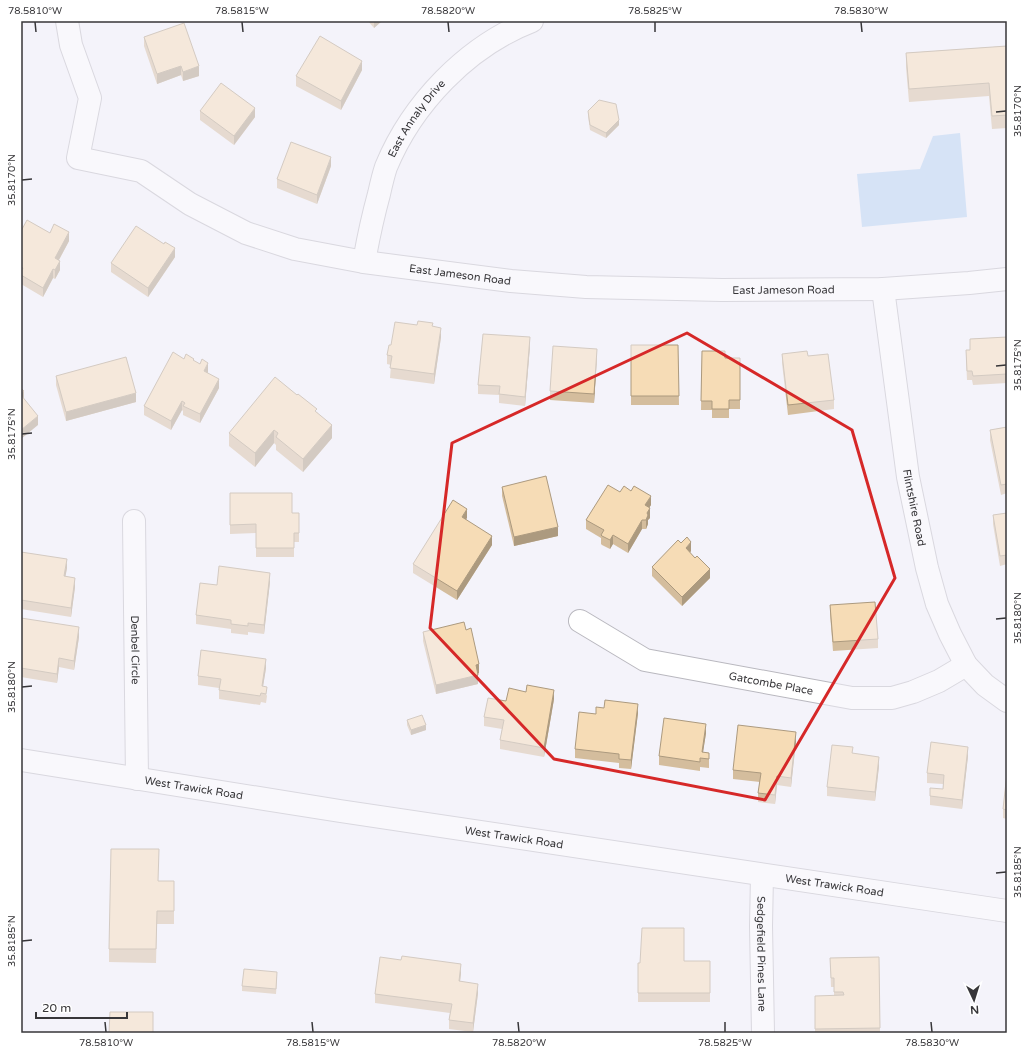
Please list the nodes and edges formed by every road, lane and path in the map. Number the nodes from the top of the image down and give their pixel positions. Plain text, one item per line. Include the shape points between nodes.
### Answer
1 (67, 21) edge
2 (532, 21) edge
3 (364, 262) junction
4 (1007, 279) edge
5 (883, 289) junction
6 (134, 521) dead end
7 (580, 621) dead end
8 (966, 665) junction
9 (1007, 701) edge
10 (21, 760) edge
11 (137, 779) junction
12 (762, 875) junction
13 (1007, 911) edge
14 (763, 1033) edge

1 - 3 street, East Jameson Road via 70,46 90,98 78,158 141,171 190,204 246,234 295,249
2 - 3 street, East Annaly Drive via 470,55 428,96 404,130 386,168
3 - 5 street, East Jameson Road via 511,281 586,287 722,290
4 - 5 street, East Jameson Road
5 - 8 street, Flintshire Road via 908,477 927,568 937,604
6 - 11 street, Denbel Circle
7 - 8 street, Gatcombe Place via 645,660 852,698 892,698 914,692
8 - 9 street, Flintshire Road via 985,685
10 - 11 street, West Trawick Road
11 - 12 street, West Trawick Road
12 - 13 street, West Trawick Road
12 - 14 street, Sedgefield Pines Lane

